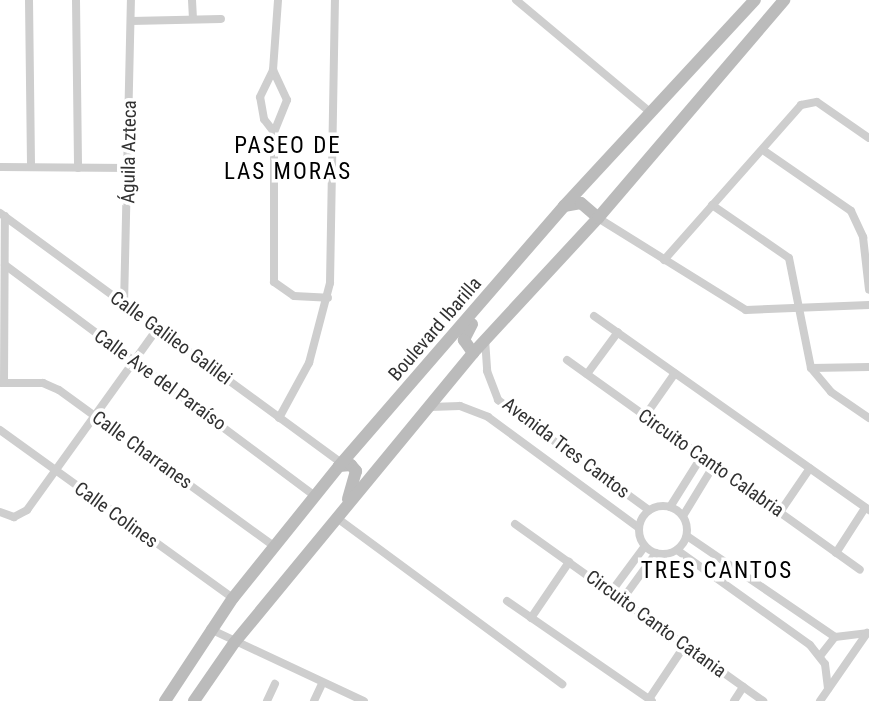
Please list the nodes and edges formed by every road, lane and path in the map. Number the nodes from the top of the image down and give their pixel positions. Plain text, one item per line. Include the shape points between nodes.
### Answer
1 (29, 0) edge
2 (76, 0) edge
3 (131, 0) edge
4 (192, 0) edge
5 (278, 0) edge
6 (335, 0) edge
7 (516, 0) edge
8 (755, 0) edge
9 (784, 0) edge
10 (193, 19) junction
11 (221, 19) dead end
12 (131, 21) junction
13 (273, 70) junction
14 (650, 112) junction
15 (274, 132) junction
16 (869, 138) edge
17 (762, 150) junction
18 (0, 167) edge
19 (31, 167) junction
20 (78, 168) junction
21 (130, 168) junction
22 (712, 205) junction
23 (564, 206) junction
24 (2, 214) edge
25 (598, 218) junction
26 (664, 260) junction
27 (5, 265) junction
28 (500, 284) junction
29 (869, 290) edge
30 (328, 298) junction
31 (124, 305) junction
32 (869, 305) edge
33 (800, 309) junction
34 (594, 316) dead end
35 (157, 329) junction
36 (618, 332) junction
37 (485, 339) junction
38 (473, 353) junction
39 (566, 360) dead end
40 (134, 361) junction
41 (869, 367) edge
42 (811, 368) junction
43 (675, 373) junction
44 (587, 374) junction
45 (2, 383) edge
46 (430, 407) junction
47 (95, 416) junction
48 (645, 416) junction
49 (279, 418) junction
50 (869, 418) edge
51 (0, 430) edge
52 (702, 456) junction
53 (341, 465) junction
54 (714, 466) junction
55 (810, 468) junction
56 (56, 471) junction
57 (315, 496) junction
58 (346, 506) junction
59 (670, 507) junction
60 (867, 509) edge
61 (649, 510) junction
62 (0, 512) edge
63 (780, 512) junction
64 (683, 516) junction
65 (337, 518) junction
66 (515, 524) dead end
67 (639, 528) junction
68 (687, 536) junction
69 (274, 546) junction
70 (645, 546) junction
71 (677, 550) junction
72 (836, 552) junction
73 (656, 554) junction
74 (569, 562) junction
75 (860, 570) dead end
76 (611, 592) junction
77 (233, 598) junction
78 (622, 600) junction
79 (507, 601) dead end
80 (531, 618) junction
81 (210, 629) junction
82 (868, 632) edge
83 (835, 637) junction
84 (234, 643) junction
85 (685, 645) junction
86 (820, 656) junction
87 (275, 684) dead end
88 (322, 684) junction
89 (562, 684) dead end
90 (743, 687) junction
91 (828, 689) junction
92 (651, 700) edge
93 (165, 701) edge
94 (194, 701) edge
95 (267, 701) edge
96 (314, 701) edge
97 (364, 701) edge
98 (734, 701) edge
99 (763, 701) edge
100 (820, 701) edge

1 - 19 street
2 - 20 street
3 - 12 street, Águila Azteca
4 - 10 street
5 - 13 street
6 - 30 street
7 - 14 street
8 - 14 main road, Boulevard Ibarilla
9 - 25 main road
10 - 11 street
10 - 12 street
12 - 21 street, Águila Azteca
13 - 15 street via 287,100
13 - 15 street via 260,97 264,119
14 - 23 main road, Boulevard Ibarilla
15 - 30 street via 274,282 294,296
16 - 17 street via 817,102 806,102
17 - 22 street
17 - 29 street via 851,211 863,237
18 - 19 street
19 - 20 street
20 - 21 street
21 - 31 street, Águila Azteca
22 - 26 street
22 - 33 street via 789,258
23 - 25 main road via 581,204
23 - 28 main road, Boulevard Ibarilla
24 - 27 street
24 - 31 street, Calle Galileo Galilei
25 - 26 street
25 - 37 main road
26 - 33 street via 746,310
27 - 40 street, Calle Ave del Paraíso
27 - 45 street
28 - 38 main road via 493,301 464,335
28 - 53 main road, Boulevard Ibarilla
30 - 49 street via 309,363
31 - 35 street, Calle Galileo Galilei
32 - 33 street
33 - 42 street
34 - 36 street
35 - 40 street
35 - 49 street, Calle Galileo Galilei
36 - 43 street
36 - 44 street
37 - 38 main road
37 - 61 street, Avenida Tres Cantos via 487,371 498,400
38 - 46 main road
39 - 44 street, Circuito Canto Calabria
40 - 47 street
40 - 57 street, Calle Ave del Paraíso
41 - 42 street
42 - 50 street via 831,392
43 - 48 street
43 - 55 street
44 - 48 street, Circuito Canto Calabria
45 - 47 street, Calle Charranes via 49,386
46 - 58 main road
46 - 67 street, Avenida Tres Cantos via 460,406 488,417
47 - 56 street
47 - 69 street, Calle Charranes
48 - 52 street, Circuito Canto Calabria
49 - 53 street, Calle Galileo Galilei
51 - 56 street, Calle Colines
52 - 54 street, Circuito Canto Calabria
52 - 59 street
53 - 57 main road, Boulevard Ibarilla
53 - 58 main road via 351,465 356,471
54 - 63 street, Circuito Canto Calabria
54 - 64 street
55 - 60 street
55 - 63 street
56 - 62 street via 21,516
56 - 77 street, Calle Colines
57 - 69 main road, Boulevard Ibarilla
58 - 65 main road
59 - 61 street
59 - 64 street
60 - 72 street
61 - 67 street
63 - 72 street, Circuito Canto Calabria
64 - 68 street
65 - 84 main road
65 - 89 street
66 - 74 street, Circuito Canto Catania
67 - 70 street
68 - 71 street
68 - 83 street
69 - 77 main road, Boulevard Ibarilla
70 - 73 street
70 - 76 street
71 - 73 street
71 - 86 street
72 - 75 street, Circuito Canto Calabria
73 - 78 street
74 - 76 street, Circuito Canto Catania
74 - 80 street, Circuito Canto Catania
76 - 78 street, Circuito Canto Catania
77 - 81 main road, Boulevard Ibarilla
78 - 85 street, Circuito Canto Catania
79 - 80 street
80 - 92 street
81 - 84 street
81 - 93 main road, Boulevard Ibarilla
82 - 83 street
82 - 91 street
83 - 86 street
84 - 88 street
84 - 94 main road
85 - 90 street, Circuito Canto Catania
85 - 92 street
86 - 91 street
87 - 95 street
88 - 96 street
88 - 97 street
90 - 98 street, Circuito Canto Catania
90 - 99 street, Circuito Canto Catania
91 - 100 street

